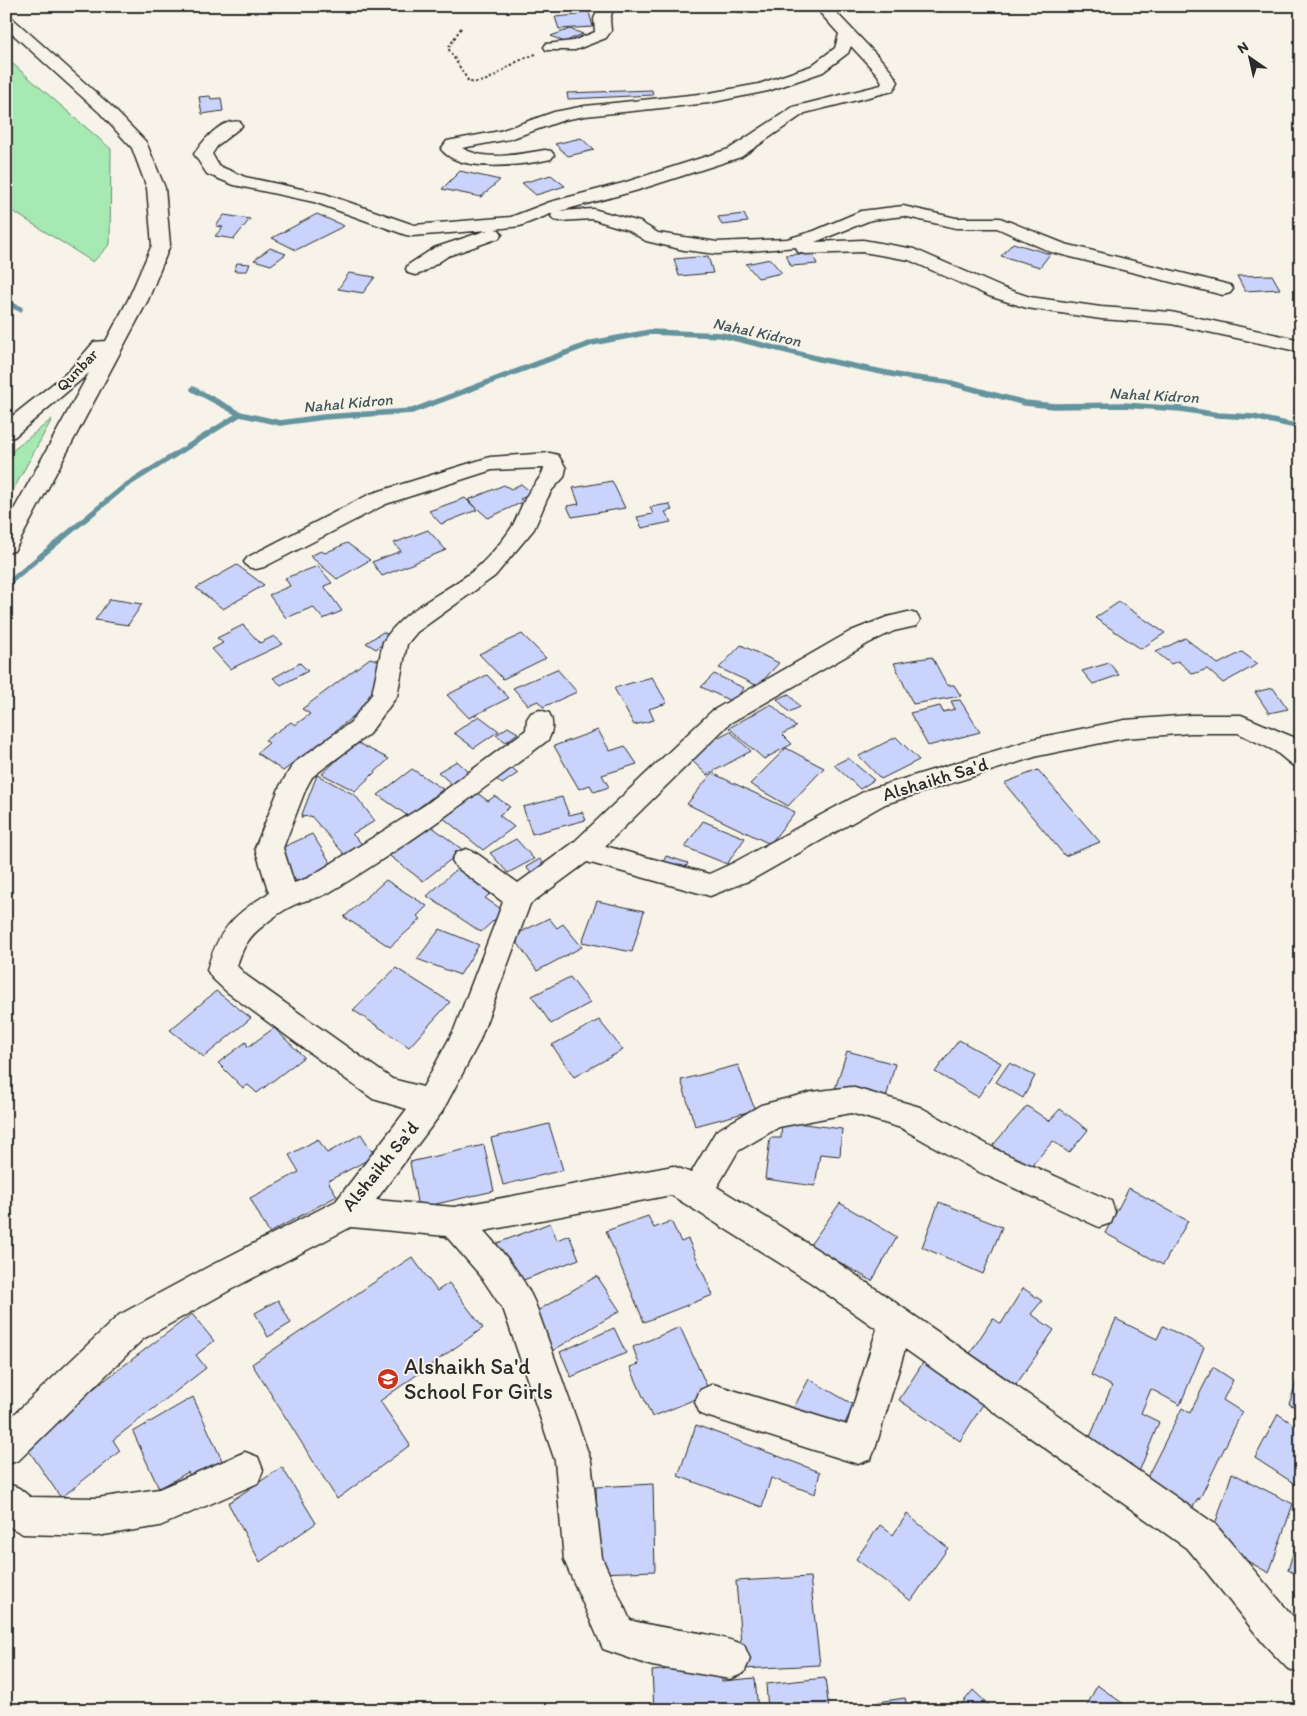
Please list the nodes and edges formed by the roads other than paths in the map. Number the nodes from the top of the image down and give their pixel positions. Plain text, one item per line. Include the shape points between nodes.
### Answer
1 (607, 6) edge
2 (821, 6) edge
3 (6, 20) edge
4 (847, 32) junction
5 (552, 46) road end
6 (234, 126) dead end
7 (545, 155) dead end
8 (514, 222) junction
9 (788, 244) junction
10 (415, 269) dead end
11 (1223, 289) dead end
12 (138, 300) junction
13 (1301, 346) edge
14 (6, 432) edge
15 (6, 546) edge
16 (256, 562) dead end
17 (908, 620) dead end
18 (540, 719) dead end
19 (1301, 758) edge
20 (583, 850) junction
21 (466, 860) dead end
22 (284, 897) junction
23 (518, 898) junction
24 (430, 1102) junction
25 (697, 1192) junction
26 (348, 1212) junction
27 (1099, 1212) dead end
28 (454, 1222) junction
29 (896, 1323) junction
30 (713, 1402) dead end
31 (6, 1447) edge
32 (245, 1470) dead end
33 (6, 1501) edge
34 (1301, 1654) edge
35 (730, 1659) dead end

1 - 5 street via 601,35 575,44
2 - 4 street
3 - 12 street via 106,110 140,146 156,188 161,245
4 - 7 street via 842,50 817,69 762,88 708,98 585,111 560,116 504,136 454,145 450,149 473,159 493,162
4 - 8 street via 883,70 890,82 887,88 799,110 735,153 630,187 556,206
6 - 8 street via 212,141 203,154 213,170 240,181 319,198 412,231
8 - 9 street via 593,214 634,226 652,237 684,244 717,248
8 - 10 street via 499,232 441,252
9 - 11 street via 820,235 867,215 903,211 956,222 1000,223 1058,248
9 - 13 street via 795,248 863,246 914,255 996,292 1027,302 1101,313 1171,318
12 - 14 street, Qunbar via 76,375
12 - 15 street
16 - 22 street via 378,499 490,464 550,460 555,468 523,529 487,571 408,626 395,642 384,696 360,728 303,770 293,786 268,848
17 - 20 street via 860,637 721,717
18 - 22 street via 539,734 434,812 318,886
19 - 20 street, Alshaikh Sa'd via 1284,744 1241,724 1125,729 1037,747 876,797 744,871 710,885
20 - 23 street
21 - 23 street
22 - 24 street via 242,924 226,951 222,970 384,1090
23 - 24 street, Alshaikh Sa'd via 468,1033
24 - 26 street, Alshaikh Sa'd
25 - 27 street via 727,1141 772,1114 851,1100 910,1117 988,1161
25 - 28 street via 673,1180
25 - 29 street via 822,1271
26 - 28 street
26 - 31 street, Alshaikh Sa'd via 131,1326
28 - 35 street via 492,1264 518,1303 573,1461 583,1560 617,1635 652,1646
29 - 30 street via 858,1446
29 - 34 street via 1202,1537
32 - 33 street via 160,1506 97,1517 23,1515

